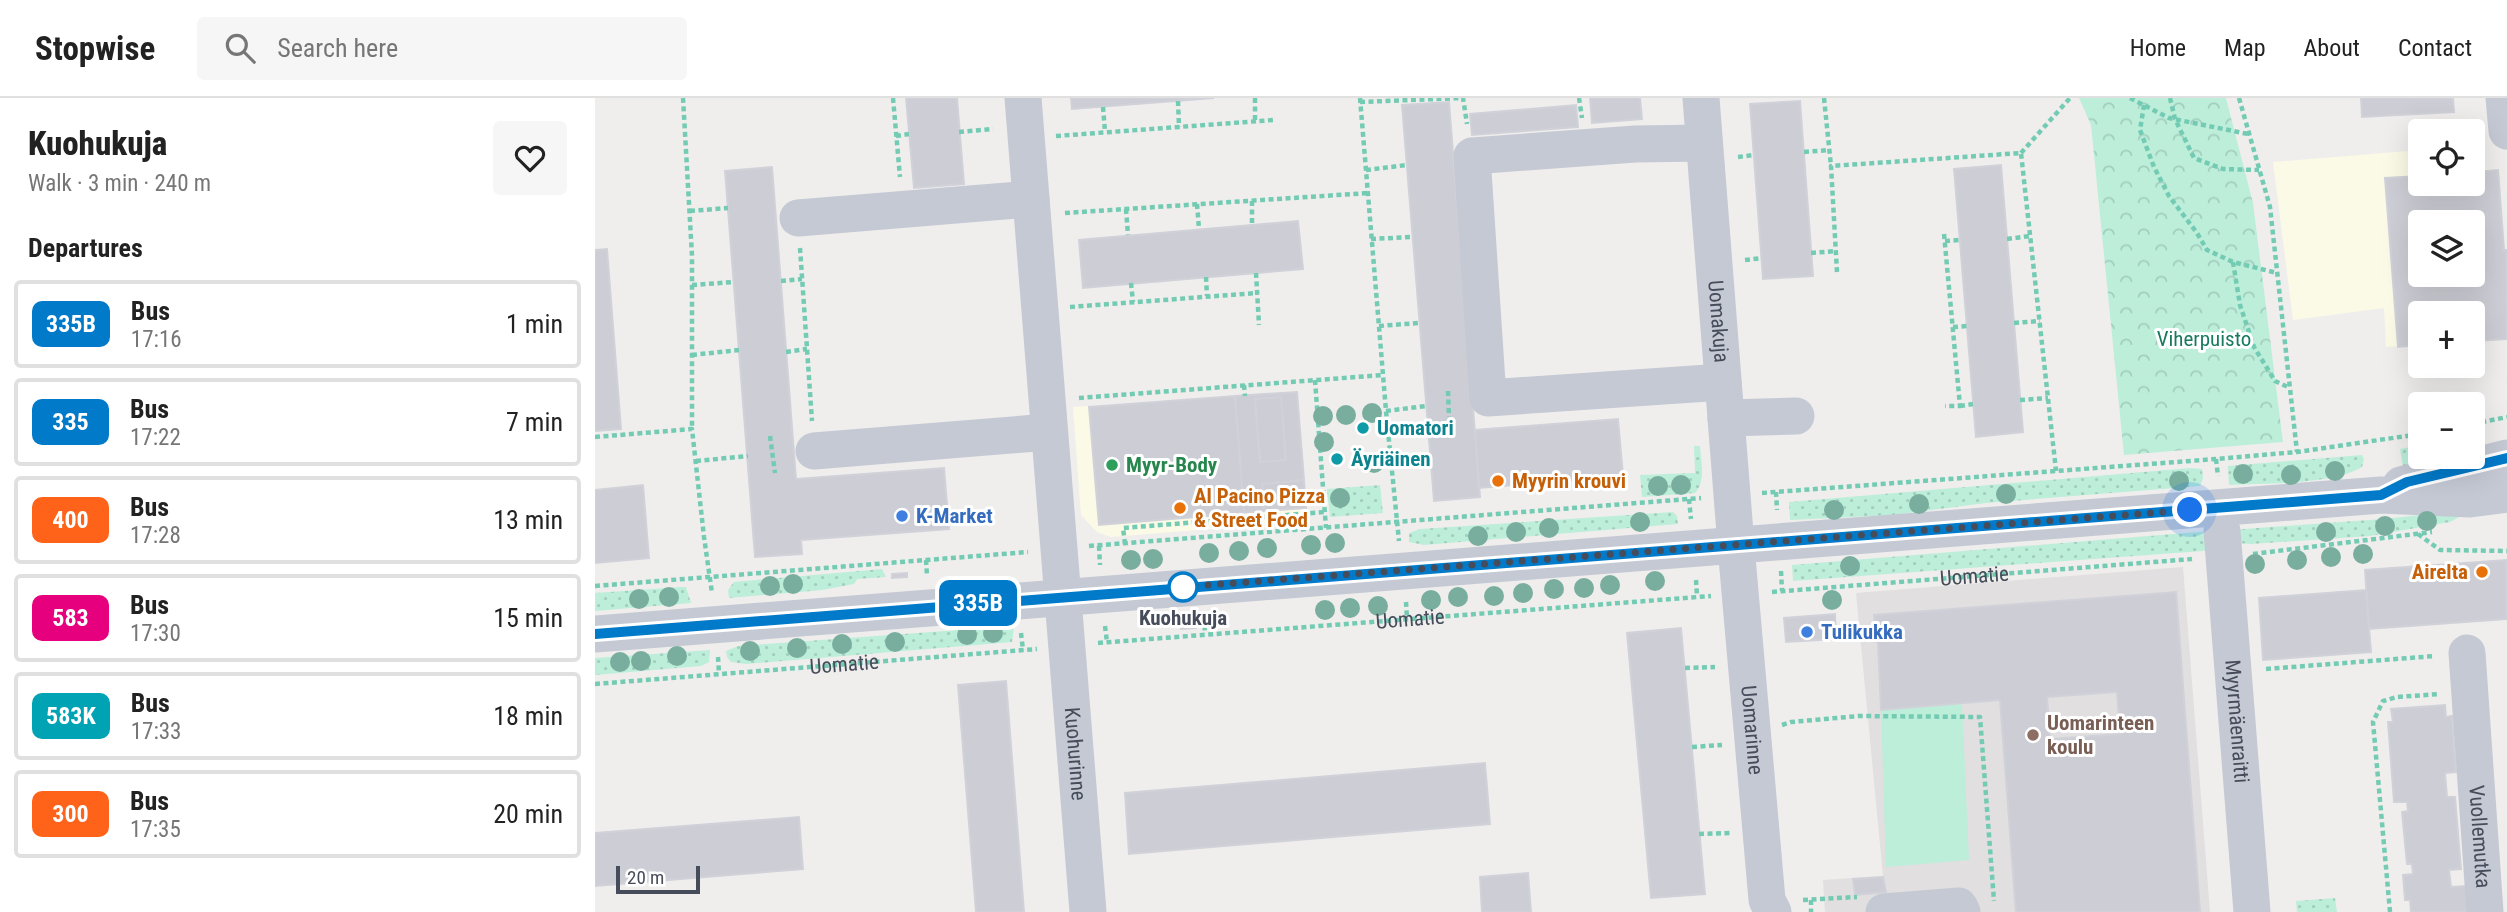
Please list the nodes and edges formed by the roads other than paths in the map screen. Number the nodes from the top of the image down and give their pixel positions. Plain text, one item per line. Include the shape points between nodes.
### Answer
1 (1701, 98) edge
2 (2504, 98) edge
3 (1014, 113) edge
4 (2507, 131) edge
5 (1705, 143) junction
6 (1031, 199) junction
7 (798, 218) road end
8 (1723, 382) junction
9 (1796, 416) dead end
10 (1048, 417) junction
11 (1726, 418) junction
12 (814, 451) road end
13 (2507, 458) edge
14 (2507, 494) edge
15 (2381, 495) junction
16 (2223, 544) road end
17 (1736, 546) junction
18 (1062, 596) junction
19 (595, 634) edge
20 (2467, 653) road end
21 (2492, 789) edge
22 (1785, 906) edge
23 (1960, 909) edge
24 (1893, 911) edge
25 (1088, 912) edge
26 (2252, 912) edge
27 (2485, 912) edge

1 - 5 street, Uomakuja
2 - 4 street
3 - 6 street
5 - 8 street, Uomakuja
5 - 8 street via 1472,156 1488,398
6 - 7 street
6 - 10 street
8 - 11 street, Uomakuja
9 - 11 street
10 - 12 street
10 - 18 street
11 - 17 street, Uomakuja
13 - 15 street via 2407,482
14 - 15 street via 2470,499
15 - 17 street
16 - 26 street, Myyrmäenraitti
17 - 18 street
17 - 22 street, Uomarinne via 1767,900
18 - 19 street
18 - 25 street, Kuohurinne
20 - 21 street, Vuollemutka via 2469,692
21 - 27 street, Vuollemutka
23 - 24 street

